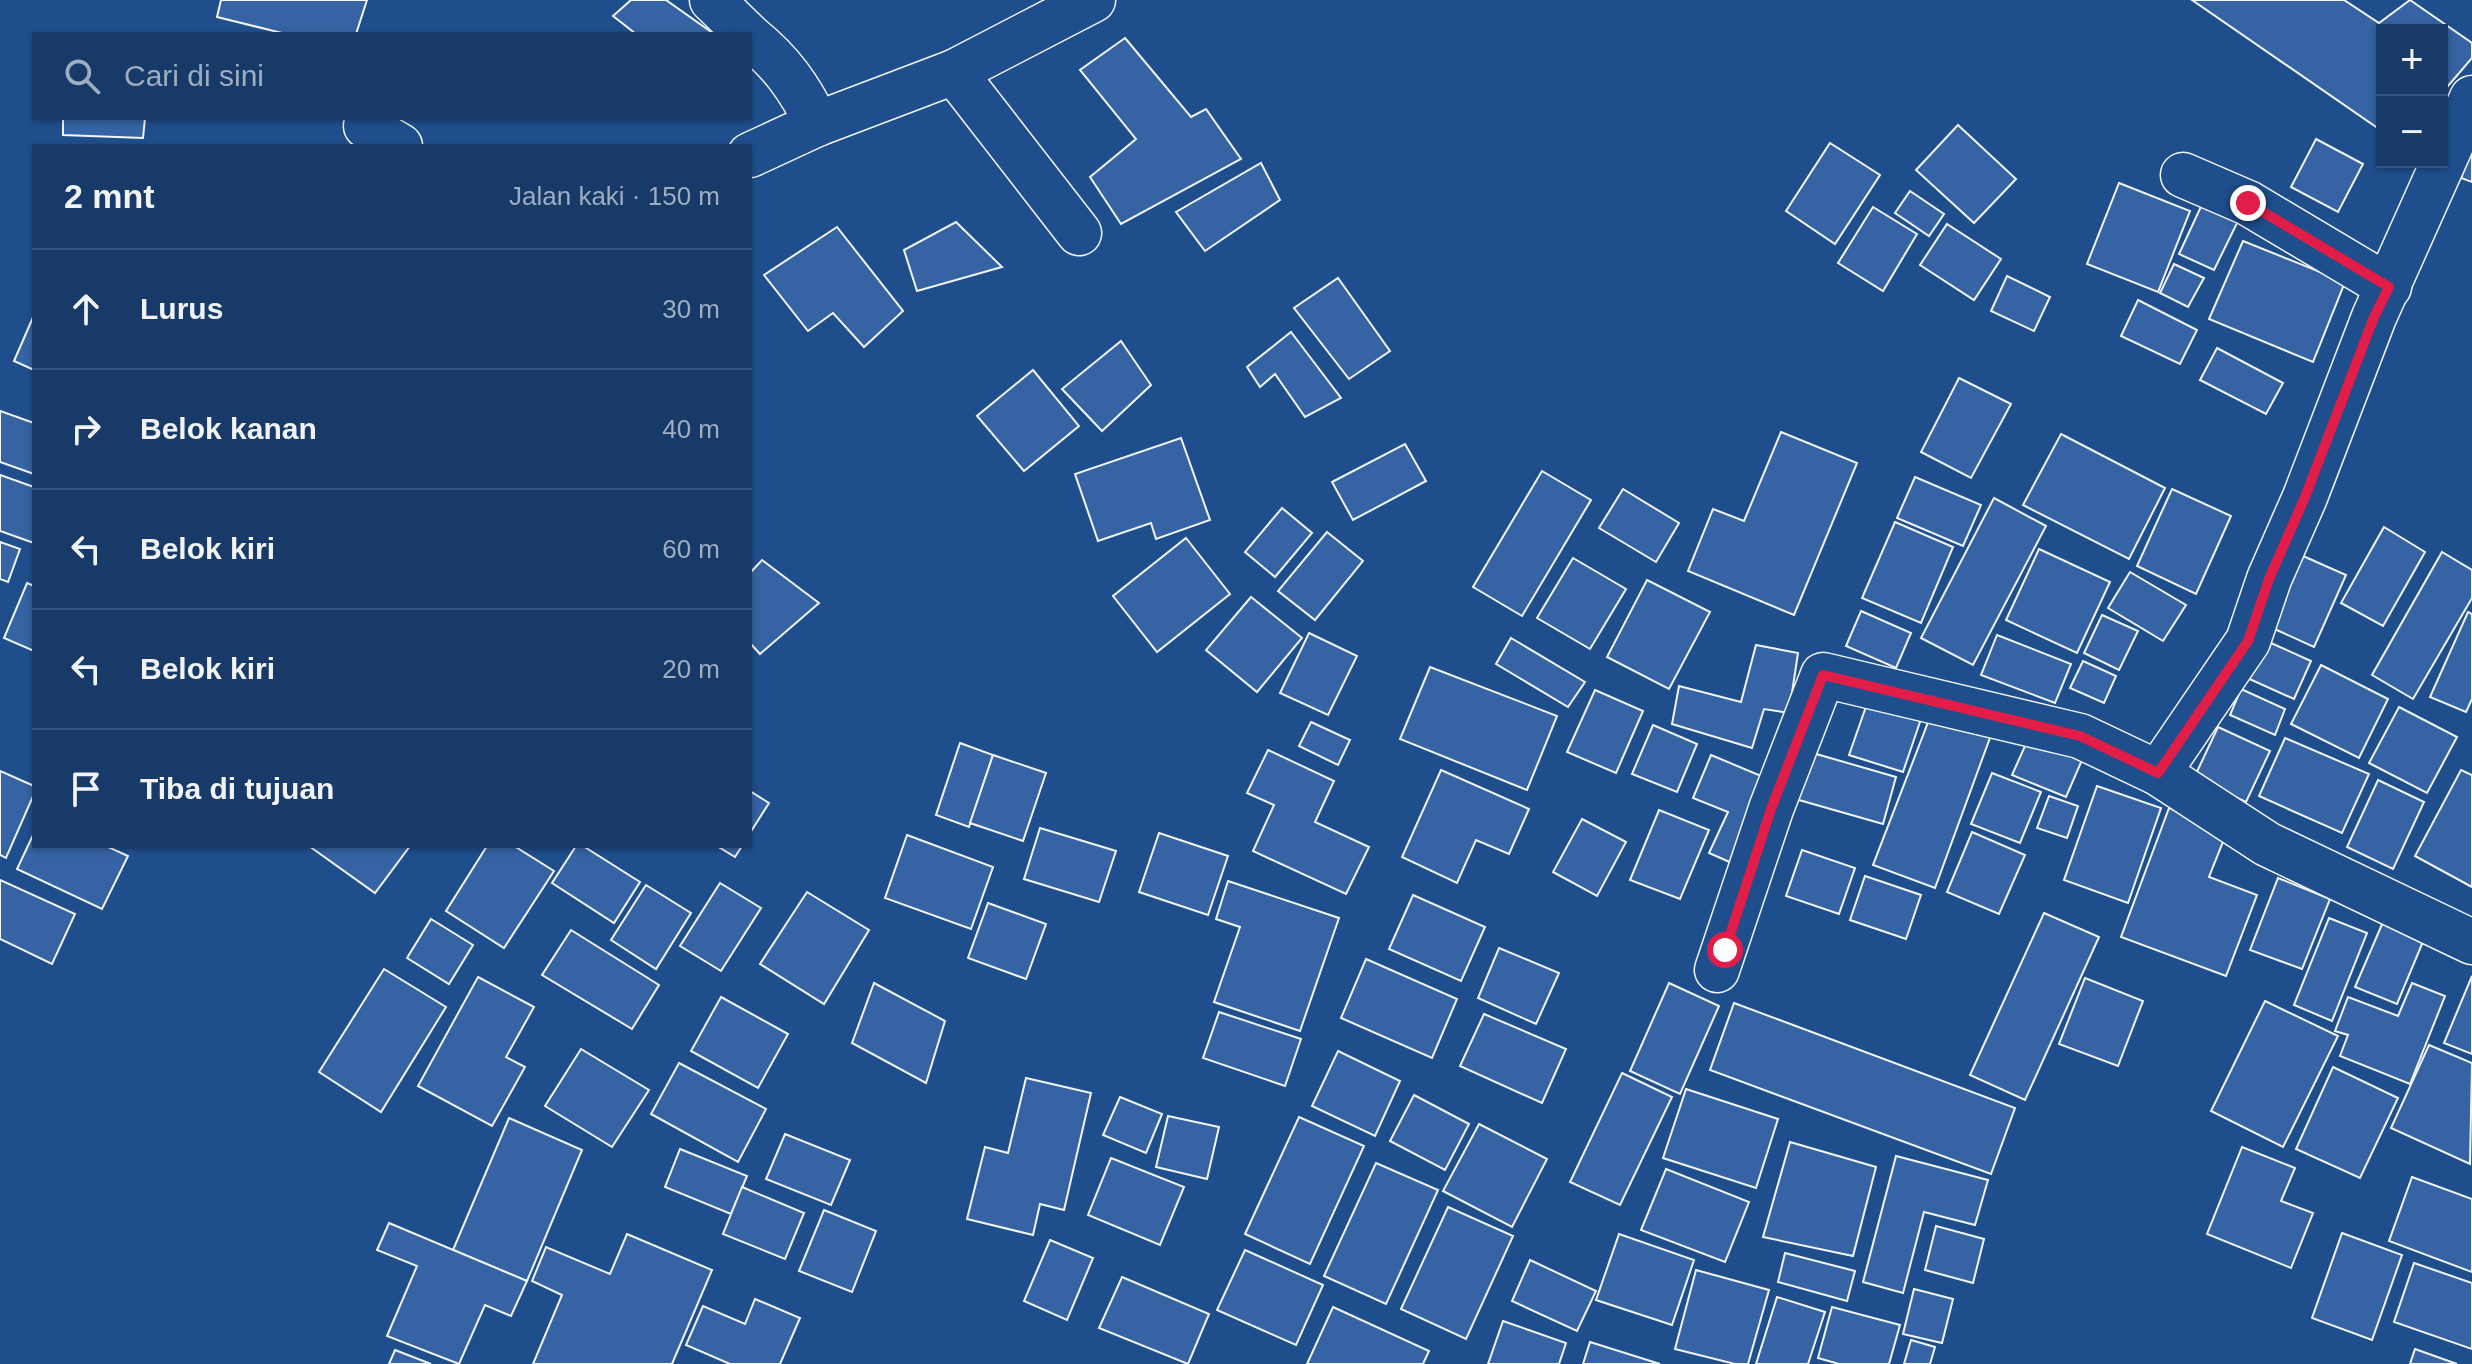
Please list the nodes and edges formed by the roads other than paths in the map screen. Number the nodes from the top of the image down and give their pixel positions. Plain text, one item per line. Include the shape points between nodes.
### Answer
1 (712, 0) edge
2 (1093, 0) edge
3 (745, 32) edge
4 (752, 38) edge
5 (954, 72) junction
6 (2472, 98) edge
7 (817, 124) junction
8 (752, 154) edge
9 (2183, 175) dead end
10 (1079, 233) dead end
11 (2389, 287) junction
12 (2158, 773) junction
13 (2472, 942) edge
14 (1717, 970) dead end

1 - 3 street
2 - 5 street
4 - 7 street via 801,89
5 - 7 street
5 - 10 street
6 - 11 street
7 - 8 street
9 - 11 street via 2248,203
11 - 12 street via 2248,641
12 - 13 street via 2267,844
12 - 14 street via 2080,736 1823,675

